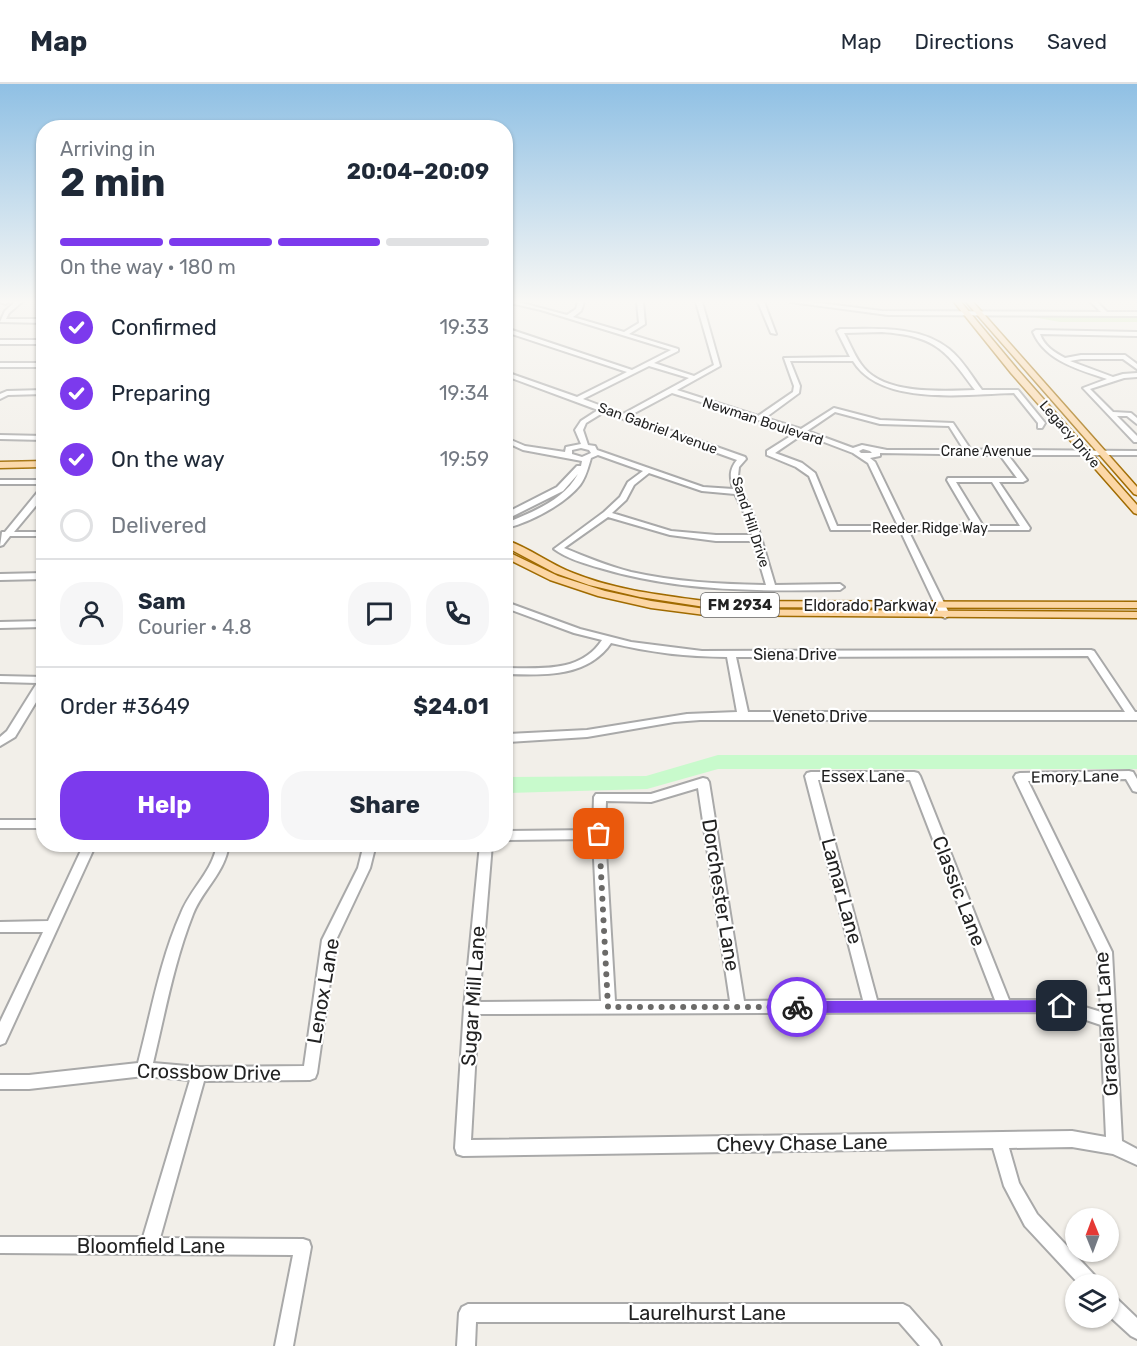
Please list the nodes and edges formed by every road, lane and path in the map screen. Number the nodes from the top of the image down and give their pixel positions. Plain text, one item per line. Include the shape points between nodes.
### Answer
1 (592, 361) edge
2 (655, 361) edge
3 (716, 361) edge
4 (787, 361) edge
5 (857, 361) edge
6 (956, 361) edge
7 (1007, 361) edge
8 (1020, 361) edge
9 (1067, 361) edge
10 (649, 364) junction
11 (0, 365) edge
12 (36, 365) edge
13 (629, 373) junction
14 (1137, 375) edge
15 (513, 376) edge
16 (695, 378) junction
17 (1113, 379) junction
18 (679, 387) junction
19 (672, 391) junction
20 (979, 391) junction
21 (36, 392) edge
22 (0, 398) edge
23 (578, 399) junction
24 (604, 409) junction
25 (1112, 414) junction
26 (624, 416) junction
27 (761, 417) junction
28 (1137, 422) edge
29 (1040, 427) dead end
30 (802, 431) junction
31 (0, 437) edge
32 (36, 437) edge
33 (1137, 440) edge
34 (513, 443) edge
35 (583, 446) junction
36 (858, 451) junction
37 (1001, 451) junction
38 (1084, 451) junction
39 (1100, 451) junction
40 (1137, 451) edge
41 (969, 452) junction
42 (568, 454) junction
43 (590, 456) junction
44 (873, 456) junction
45 (742, 459) joint
46 (36, 464) edge
47 (0, 465) edge
48 (0, 470) edge
49 (36, 470) edge
50 (650, 470) junction
51 (994, 480) junction
52 (0, 482) edge
53 (36, 482) edge
54 (738, 492) junction
55 (1137, 492) edge
56 (36, 499) edge
57 (539, 500) junction
58 (551, 504) junction
59 (521, 509) junction
60 (1137, 511) edge
61 (513, 513) edge
62 (607, 514) junction
63 (532, 515) junction
64 (513, 523) edge
65 (903, 528) junction
66 (980, 528) junction
67 (4, 534) edge
68 (36, 534) edge
69 (756, 538) junction
70 (0, 543) edge
71 (513, 546) edge
72 (513, 558) edge
73 (36, 576) edge
74 (0, 577) edge
75 (840, 586) dead end
76 (771, 587) junction
77 (1137, 605) edge
78 (513, 608) edge
79 (943, 610) junction
80 (1137, 615) edge
81 (36, 624) edge
82 (0, 625) edge
83 (608, 639) junction
84 (731, 654) junction
85 (513, 671) edge
86 (0, 679) edge
87 (36, 680) edge
88 (36, 690) edge
89 (743, 716) junction
90 (1135, 716) edge
91 (513, 738) edge
92 (2, 741) edge
93 (811, 776) joint
94 (914, 776) joint
95 (1020, 777) joint
96 (1137, 788) edge
97 (0, 824) edge
98 (36, 824) edge
99 (599, 834) junction
100 (513, 835) edge
101 (86, 852) edge
102 (220, 852) edge
103 (368, 852) edge
104 (485, 852) edge
105 (52, 926) junction
106 (0, 927) edge
107 (1004, 1006) junction
108 (608, 1007) junction
109 (738, 1007) junction
110 (872, 1007) junction
111 (471, 1008) junction
112 (1107, 1020) junction
113 (0, 1038) edge
114 (144, 1069) junction
115 (310, 1073) joint
116 (199, 1074) junction
117 (0, 1082) edge
118 (999, 1140) junction
119 (1114, 1146) junction
120 (464, 1148) joint
121 (1137, 1157) edge
122 (0, 1245) edge
123 (149, 1246) junction
124 (1082, 1274) edge
125 (1119, 1313) edge
126 (1137, 1330) edge
127 (284, 1346) edge
128 (466, 1346) edge
129 (932, 1346) edge

1 - 13 street
2 - 10 street
3 - 16 street via 717,366
4 - 27 street via 797,391
5 - 20 street via 864,373 901,388
6 - 20 street
7 - 38 main road, Legacy Drive
8 - 39 main road, Legacy Drive
9 - 17 street
10 - 13 street
10 - 16 street
11 - 12 street
13 - 23 street
14 - 17 street
15 - 23 street, San Gabriel Avenue
16 - 18 street
17 - 25 street via 1086,386
18 - 19 street
18 - 27 street, Newman Boulevard
19 - 26 street
19 - 27 street, Newman Boulevard
20 - 29 street via 1016,391 1042,423
21 - 22 street via 7,393
23 - 24 street, San Gabriel Avenue
24 - 26 street, San Gabriel Avenue
24 - 35 street via 583,422 579,430
25 - 28 street via 1129,414
25 - 33 street
26 - 45 street, San Gabriel Avenue
27 - 30 street, Newman Boulevard
30 - 36 street, Newman Boulevard
30 - 41 street via 834,410 879,422 951,424
30 - 65 street, Reeder Ridge Way via 770,453 800,465 812,475 834,528
31 - 32 street
34 - 42 street
35 - 42 street via 569,449
35 - 43 street
36 - 44 street
36 - 44 street
37 - 38 street, Crane Avenue
37 - 41 street, Crane Avenue
37 - 51 street via 1023,480
38 - 39 street, Crane Avenue
38 - 60 main road, Legacy Drive
39 - 40 street, Crane Avenue
39 - 55 main road, Legacy Drive
41 - 44 street, Crane Avenue via 887,452
42 - 43 street
43 - 50 street via 617,459
43 - 57 street via 566,483
43 - 58 street via 568,495
44 - 65 street
45 - 54 street, Sand Hill Drive via 735,467
46 - 47 main road
48 - 49 main road
50 - 54 street via 702,489
50 - 62 street via 631,484
51 - 66 street via 951,480
51 - 66 street, Reeder Ridge Way via 1026,528
52 - 53 street
54 - 69 street, Sand Hill Drive
56 - 67 street
57 - 58 street
57 - 59 street
58 - 63 street
59 - 61 street
59 - 63 street
62 - 69 street via 670,533
62 - 76 street via 558,549 626,575 664,582
63 - 64 street
65 - 66 street, Reeder Ridge Way
65 - 79 street
67 - 68 street
67 - 70 street
69 - 76 street, Sand Hill Drive
71 - 79 main road, Eldorado Parkway / FM 2934 via 576,578 672,600
72 - 79 main road, Eldorado Parkway / FM 2934 via 586,591 670,608 738,614
73 - 74 street
75 - 76 street
77 - 79 main road, Eldorado Parkway / FM 2934
78 - 83 street, Siena Drive
79 - 80 main road, Eldorado Parkway / FM 2934
81 - 82 street
83 - 84 street, Siena Drive via 665,650
83 - 85 street via 597,654 582,663 565,668
84 - 89 street
84 - 90 street, Siena Drive via 1091,653
86 - 87 street
88 - 92 street via 11,734
89 - 90 street, Veneto Drive
89 - 91 street, Veneto Drive via 672,718 596,733
93 - 94 street, Essex Lane
93 - 110 street, Lamar Lane
94 - 107 street, Classic Lane
95 - 96 street, Emory Lane via 1129,775
95 - 112 street, Graceland Lane via 1105,952
97 - 98 street
99 - 100 street
99 - 108 street
99 - 109 street, Dorchester Lane via 600,797 651,798 703,782
101 - 105 street
102 - 114 street via 212,876 188,910
103 - 115 street, Lenox Lane via 329,940
104 - 111 street, Sugar Mill Lane
105 - 106 street
105 - 113 street
107 - 110 street
107 - 112 street via 1062,1006
108 - 109 street
108 - 111 street
109 - 110 street
111 - 120 street, Sugar Mill Lane
112 - 119 street, Graceland Lane
114 - 116 street, Crossbow Drive
114 - 117 street, Crossbow Drive
115 - 116 street, Crossbow Drive
116 - 123 street
118 - 119 street, Chevy Chase Lane via 1072,1139
118 - 120 street, Chevy Chase Lane
118 - 124 street via 1012,1186 1031,1220
119 - 121 street, Chevy Chase Lane
122 - 123 street, Bloomfield Lane
123 - 127 street, Bloomfield Lane via 303,1247
125 - 126 street
128 - 129 street, Laurelhurst Lane via 468,1313 903,1313

